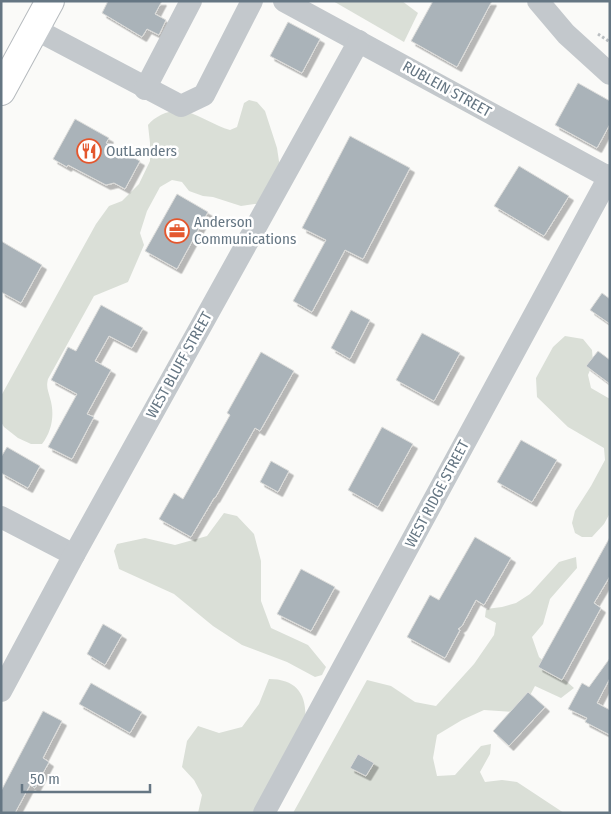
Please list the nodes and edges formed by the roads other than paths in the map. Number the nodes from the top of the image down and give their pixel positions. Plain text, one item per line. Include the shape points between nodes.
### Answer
1 (50, 1) edge
2 (192, 1) edge
3 (252, 1) edge
4 (284, 1) edge
5 (538, 1) edge
6 (35, 29) junction
7 (359, 41) junction
8 (610, 74) edge
9 (145, 88) junction
10 (1, 91) edge
11 (609, 177) edge
12 (1, 517) edge
13 (74, 555) junction
14 (1, 691) edge
15 (264, 813) edge

1 - 6 main road
2 - 9 street
3 - 9 street via 204,95 181,106
4 - 7 street, RUBLEIN STREET
5 - 8 street via 566,34
6 - 9 street
6 - 10 main road
7 - 11 street, RUBLEIN STREET
7 - 13 street, WEST BLUFF STREET
11 - 15 street, WEST RIDGE STREET
12 - 13 street
13 - 14 street, WEST BLUFF STREET

